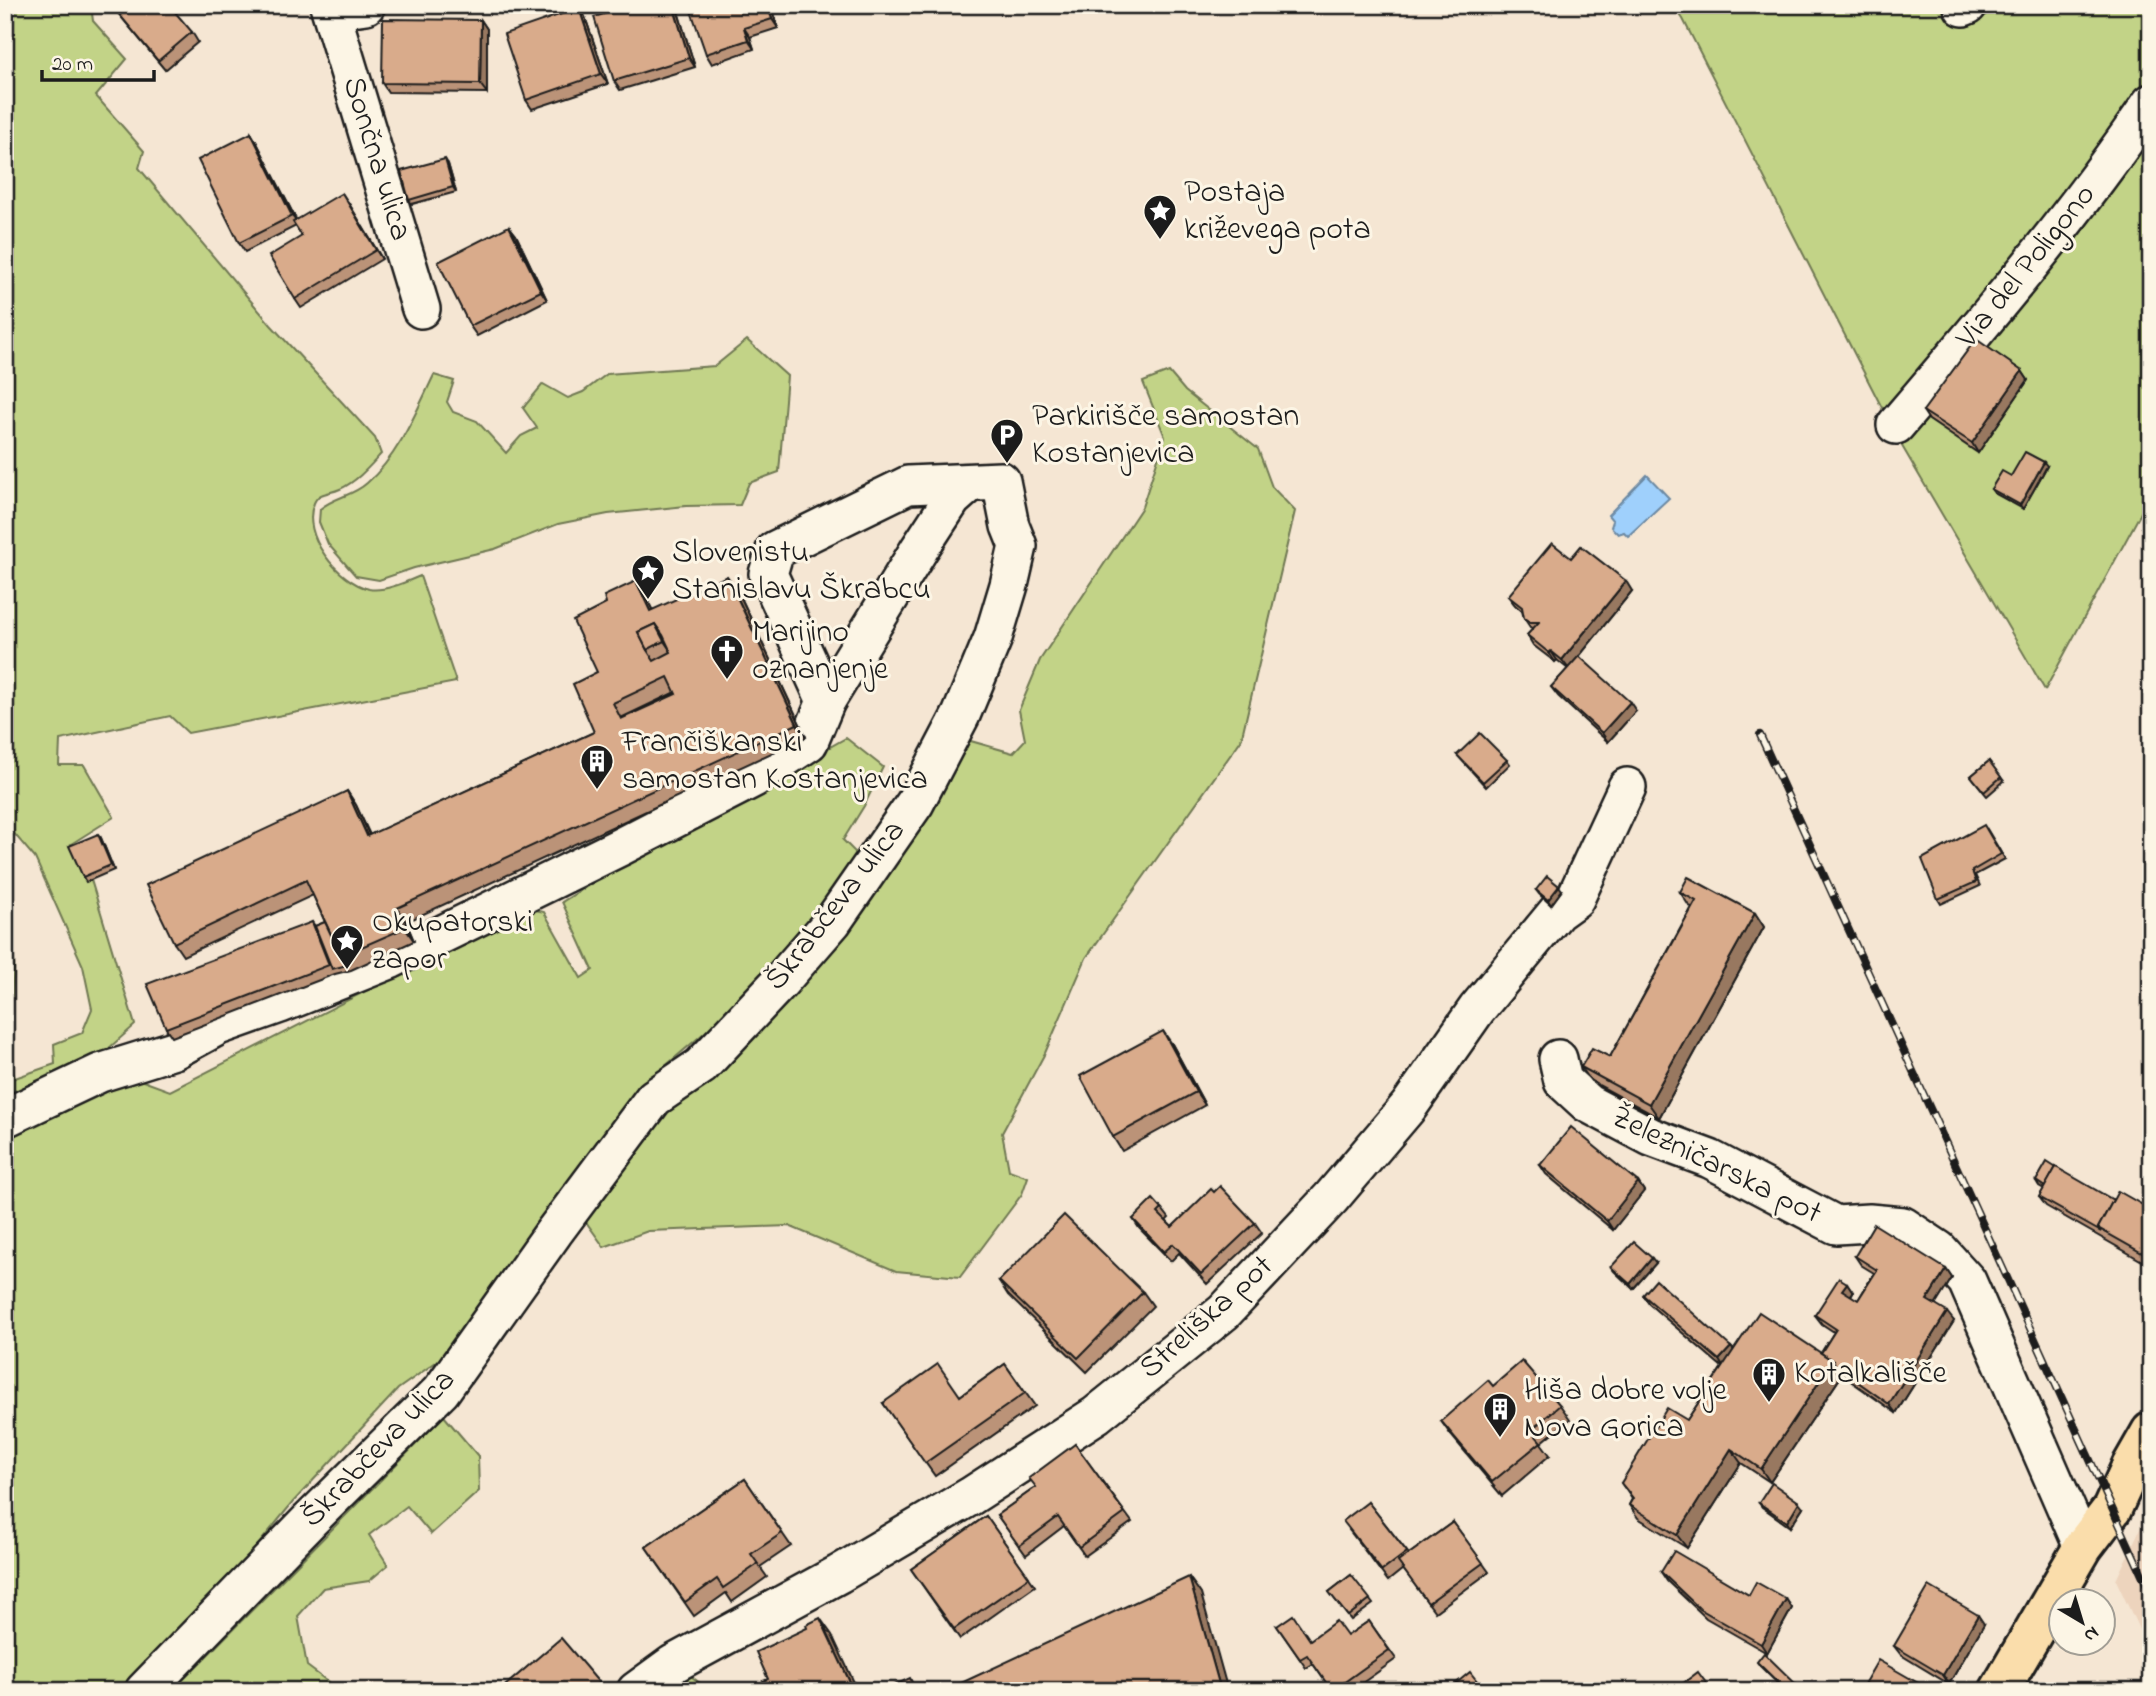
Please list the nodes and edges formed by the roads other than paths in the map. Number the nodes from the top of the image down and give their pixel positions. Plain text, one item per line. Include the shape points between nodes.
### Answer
1 (366, 5) edge
2 (330, 8) edge
3 (2151, 103) edge
4 (421, 309) dead end
5 (1896, 425) dead end
6 (986, 482) junction
7 (826, 701) junction
8 (1627, 786) dead end
9 (1558, 1059) dead end
10 (5, 1118) edge
11 (2151, 1432) edge
12 (2083, 1547) junction
13 (144, 1691) edge
14 (636, 1691) edge
15 (1999, 1691) edge

1 - 2 street, Sončna ulica
2 - 4 street, Sončna ulica
3 - 5 street, Via del Poligono via 2116,155 1986,320
6 - 7 street via 953,499
6 - 7 street via 908,485 775,550 768,574
6 - 13 street, Škrabčeva ulica via 1018,545 993,638 961,715 915,803 833,921 701,1066 654,1098 441,1391
7 - 10 street via 809,742 754,778 634,840 392,959 218,1026 174,1050 100,1073
8 - 14 street, Streliška pot via 1575,899 1557,912 1477,1009 1409,1105 1331,1198 1224,1311 1096,1415 971,1496 673,1664
9 - 12 street, Železničarska pot via 1563,1081 1587,1102 1651,1137 1710,1159 1836,1225 1903,1226 1939,1250 1967,1281
11 - 12 main road via 2112,1509
12 - 15 main road

